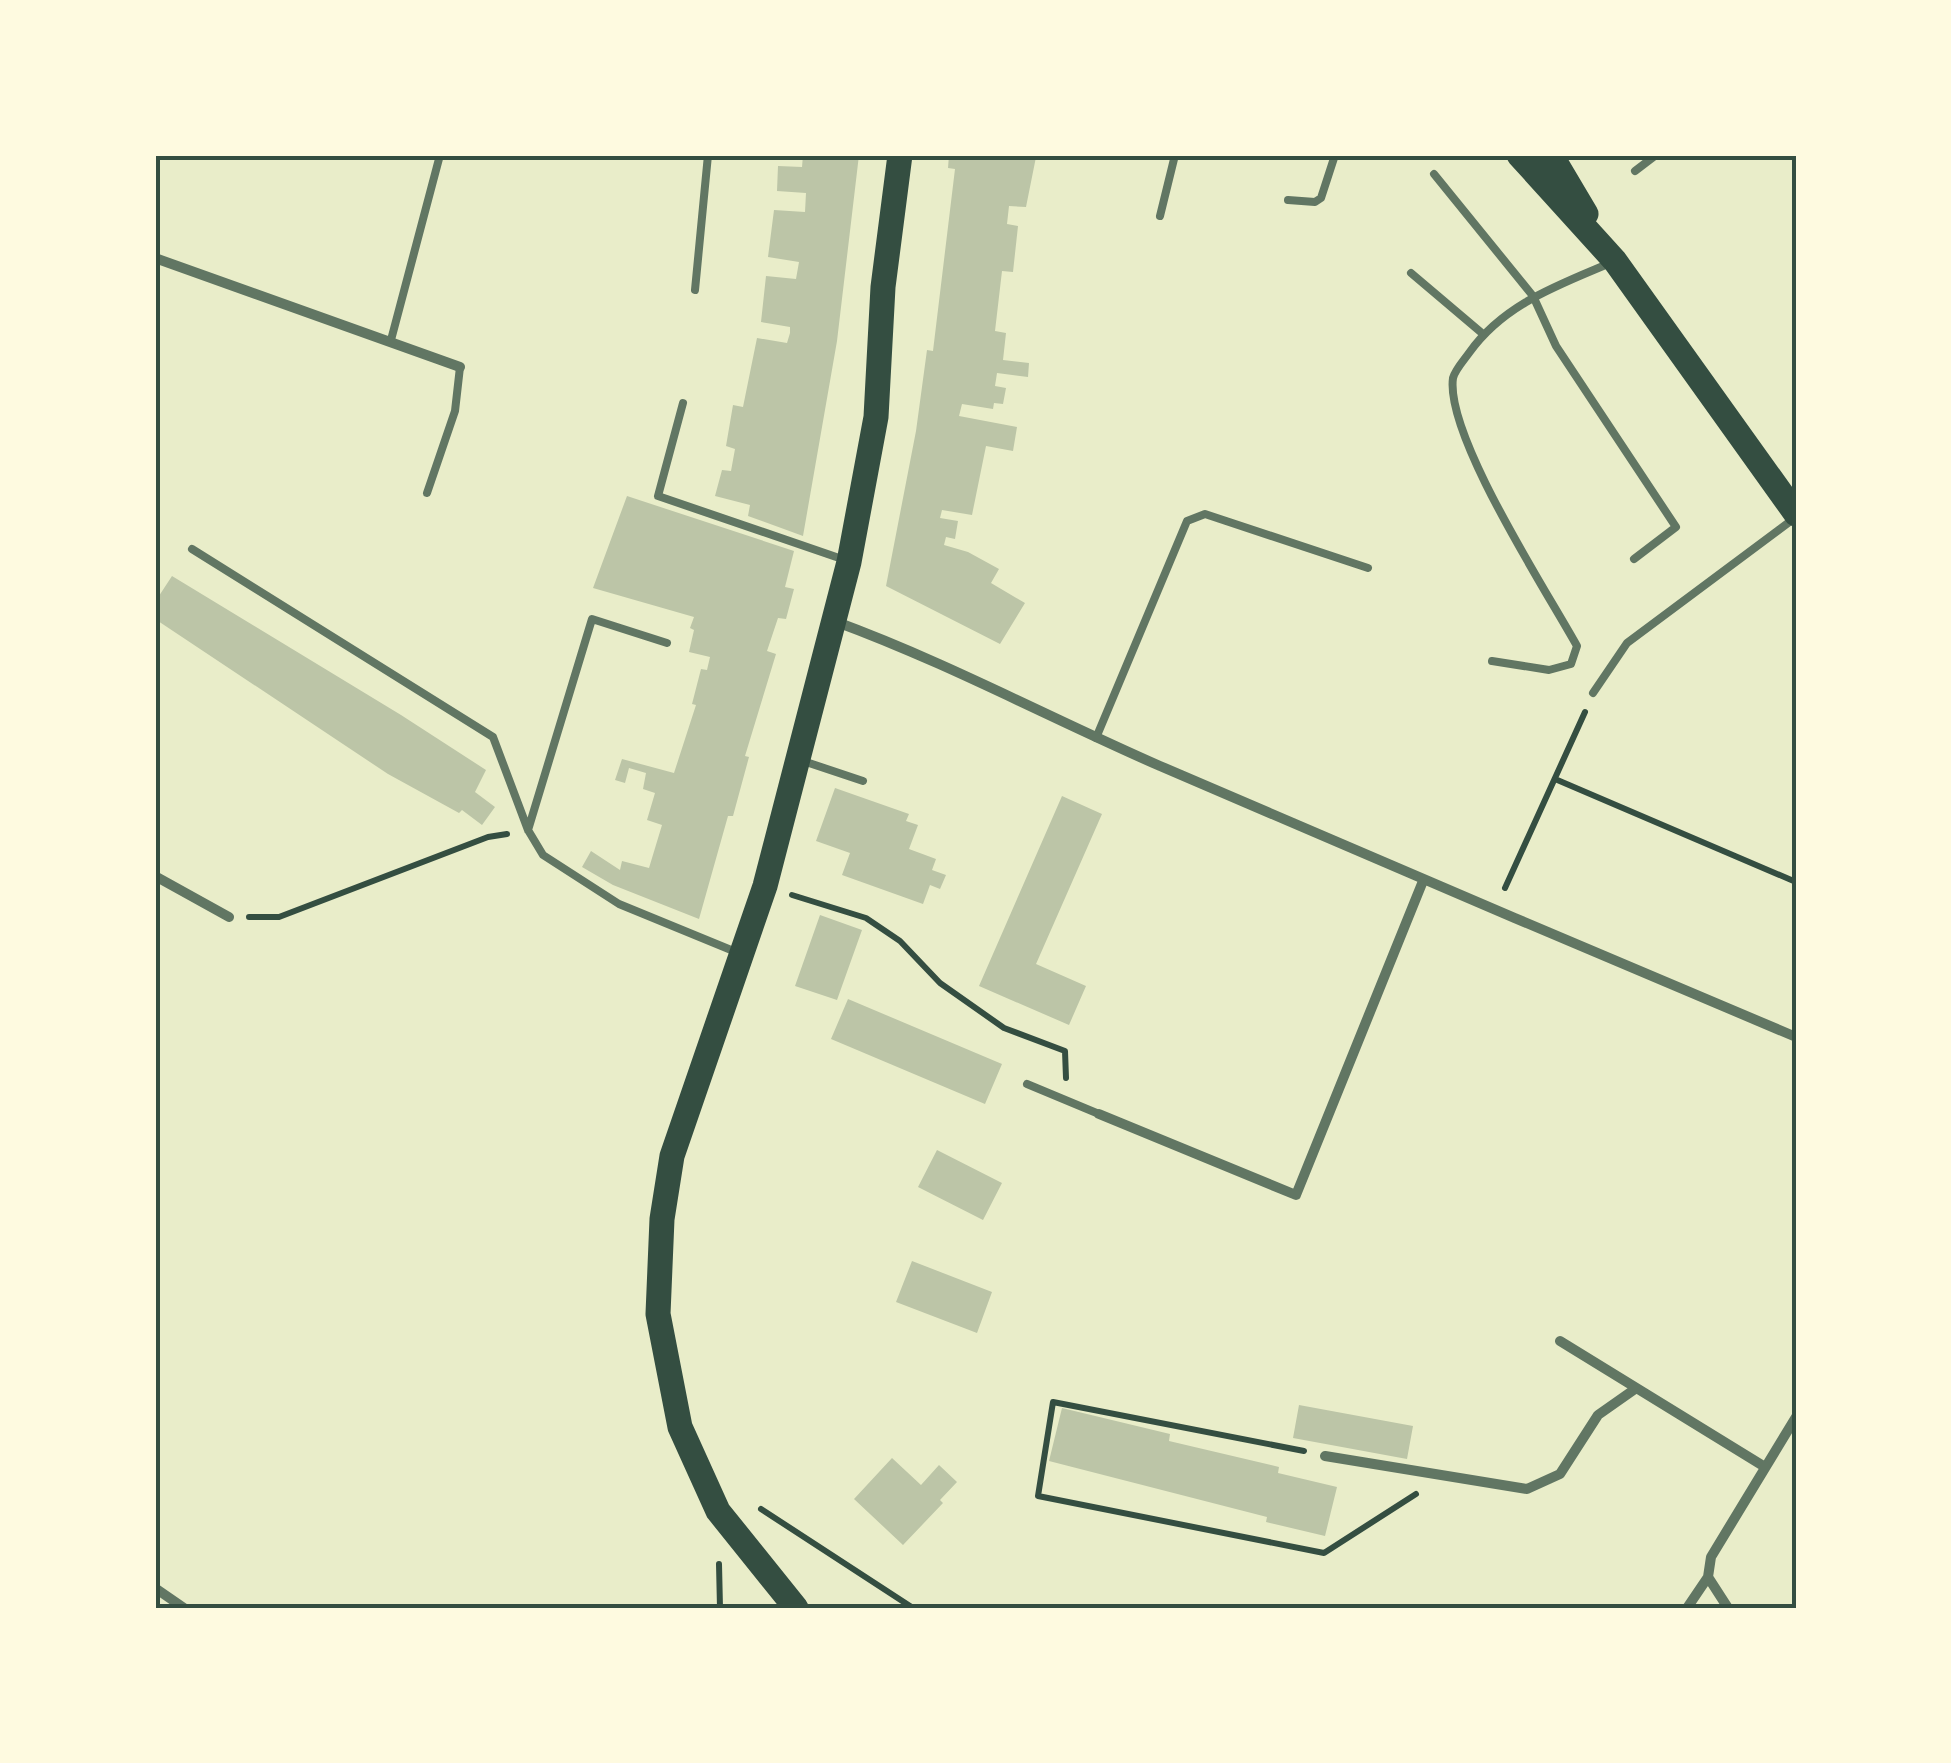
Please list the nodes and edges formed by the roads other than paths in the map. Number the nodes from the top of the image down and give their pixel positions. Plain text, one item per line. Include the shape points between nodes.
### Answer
1 (440, 155) edge
2 (708, 155) edge
3 (900, 155) edge
4 (1175, 155) edge
5 (1335, 155) edge
6 (1519, 155) edge
7 (1551, 155) edge
8 (1656, 155) edge
9 (1635, 171) dead end
10 (1434, 174) dead end
11 (1288, 200) dead end
12 (1160, 216) dead end
13 (155, 258) edge
14 (1614, 261) junction
15 (1411, 274) dead end
16 (695, 290) dead end
17 (1533, 296) junction
18 (1483, 334) junction
19 (392, 340) junction
20 (460, 367) joint
21 (682, 403) dead end
22 (426, 493) dead end
23 (1796, 516) edge
24 (192, 548) dead end
25 (1634, 559) dead end
26 (849, 562) junction
27 (1368, 568) dead end
28 (834, 621) junction
29 (668, 643) dead end
30 (1492, 661) dead end
31 (1594, 693) road end
32 (1096, 738) junction
33 (799, 760) junction
34 (862, 781) dead end
35 (528, 830) junction
36 (155, 876) edge
37 (1423, 880) junction
38 (230, 918) dead end
39 (742, 954) junction
40 (1796, 1036) edge
41 (1027, 1084) dead end
42 (1099, 1114) joint
43 (1560, 1341) dead end
44 (1634, 1389) junction
45 (1796, 1417) edge
46 (1325, 1456) dead end
47 (1766, 1467) junction
48 (1708, 1577) junction
49 (155, 1588) edge
50 (184, 1608) edge
51 (796, 1608) edge
52 (1687, 1608) edge
53 (1728, 1608) edge

1 - 19 lane
2 - 16 lane
3 - 26 main road via 876,416
4 - 12 lane
5 - 11 lane via 1321,198
6 - 14 main road
7 - 14 main road
8 - 9 lane
10 - 17 lane
13 - 19 street
14 - 17 lane
14 - 23 main road
15 - 18 lane
17 - 18 lane
17 - 25 lane via 1556,346 1676,527
18 - 30 lane via 1453,375 1456,414 1473,459 1577,646 1571,664 1549,670
19 - 20 street
20 - 22 lane via 455,411
21 - 26 lane via 658,496
23 - 31 lane via 1627,643
24 - 35 lane via 493,737
26 - 28 main road
27 - 32 lane via 1204,514 1187,521
28 - 32 street via 911,649
28 - 33 main road
29 - 35 lane via 592,620
32 - 37 street
33 - 34 lane
33 - 39 main road
35 - 39 lane via 543,855 619,904
36 - 38 street
37 - 40 street
37 - 42 street via 1296,1195
39 - 51 main road via 672,1156 658,1314 680,1427 718,1511
41 - 42 lane
43 - 44 street
44 - 46 street via 1598,1415 1560,1474 1528,1489
44 - 47 street
45 - 47 street
47 - 48 street via 1712,1557
48 - 52 street
48 - 53 street
49 - 50 street

